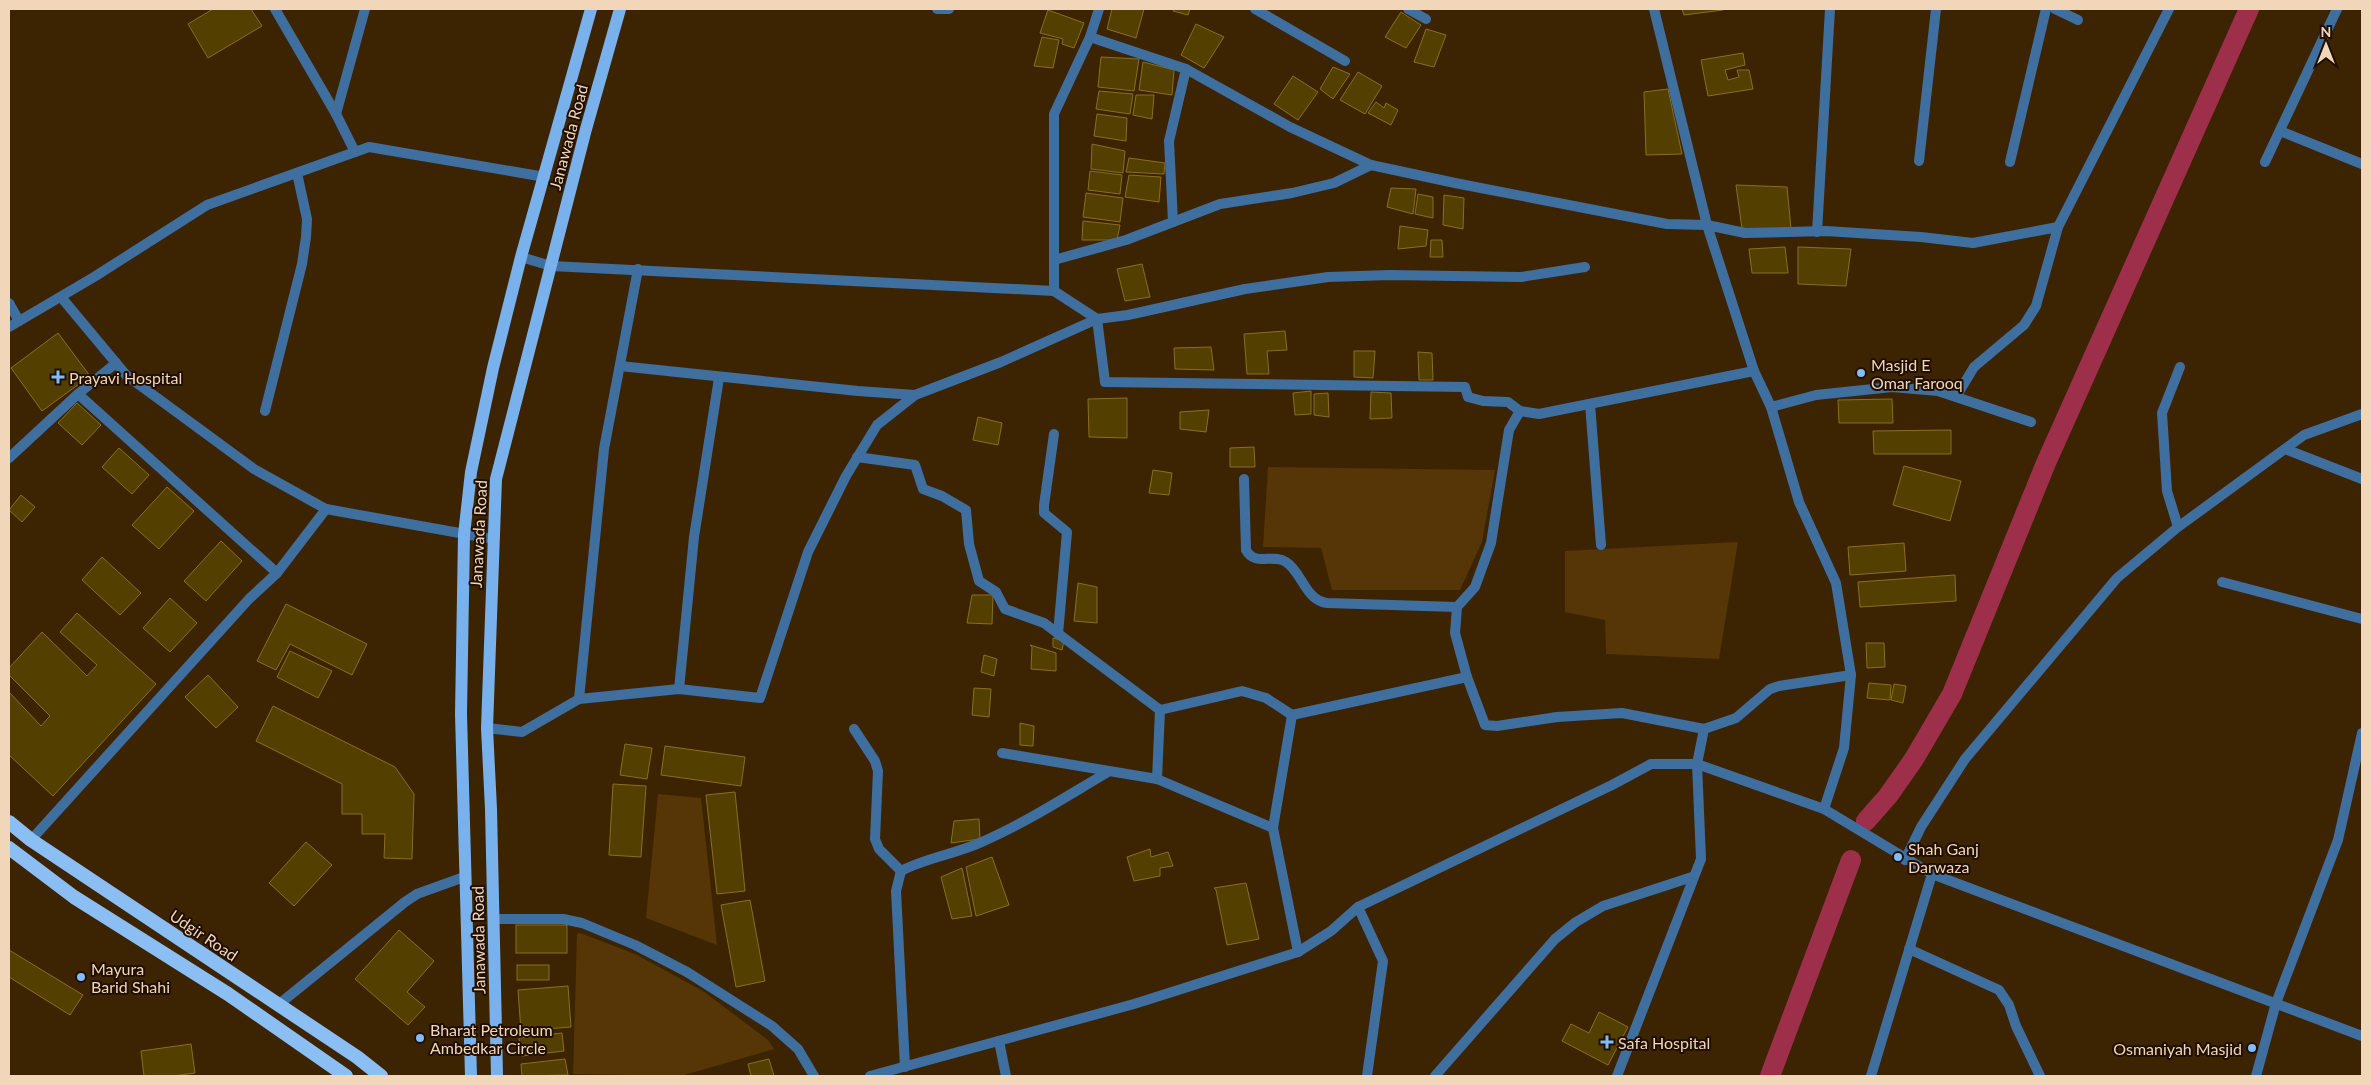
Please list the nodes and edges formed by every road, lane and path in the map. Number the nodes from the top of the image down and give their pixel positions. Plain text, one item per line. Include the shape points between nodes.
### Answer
1 (275, 9) edge
2 (365, 9) edge
3 (591, 9) edge
4 (620, 9) edge
5 (937, 9) edge
6 (949, 9) edge
7 (1099, 9) edge
8 (1254, 9) edge
9 (1408, 9) edge
10 (1654, 9) edge
11 (1830, 9) edge
12 (1936, 9) edge
13 (2046, 9) edge
14 (2055, 9) edge
15 (2169, 9) edge
16 (2336, 9) edge
17 (1426, 19) dead end
18 (2078, 20) dead end
19 (1090, 37) junction
20 (1345, 61) dead end
21 (1186, 69) junction
22 (336, 114) junction
23 (2280, 131) junction
24 (354, 152) junction
25 (1919, 162) dead end
26 (2010, 162) dead end
27 (2265, 162) dead end
28 (2362, 164) edge
29 (1371, 165) junction
30 (297, 173) junction
31 (545, 177) junction
32 (1173, 222) junction
33 (1707, 225) junction
34 (2058, 227) junction
35 (1817, 232) junction
36 (521, 257) junction
37 (1054, 260) junction
38 (551, 266) junction
39 (1585, 267) dead end
40 (638, 269) junction
41 (1054, 291) junction
42 (61, 297) junction
43 (9, 303) edge
44 (1097, 319) junction
45 (19, 322) junction
46 (9, 328) edge
47 (116, 363) junction
48 (620, 366) junction
49 (2180, 366) dead end
50 (1754, 371) junction
51 (719, 378) junction
52 (78, 394) junction
53 (916, 395) junction
54 (1956, 397) junction
55 (1590, 404) junction
56 (1771, 408) junction
57 (265, 411) dead end
58 (1520, 411) junction
59 (2362, 414) edge
60 (2031, 422) dead end
61 (1054, 434) dead end
62 (2285, 449) junction
63 (857, 457) junction
64 (9, 458) edge
65 (1244, 479) dead end
66 (2362, 479) edge
67 (326, 508) junction
68 (2178, 526) junction
69 (464, 535) junction
70 (493, 540) junction
71 (1601, 545) dead end
72 (277, 573) junction
73 (2222, 582) dead end
74 (1457, 607) junction
75 (2362, 619) edge
76 (1058, 634) junction
77 (1851, 675) junction
78 (1466, 677) junction
79 (679, 688) junction
80 (579, 699) junction
81 (1160, 710) junction
82 (1292, 715) junction
83 (487, 728) junction
84 (854, 729) dead end
85 (1704, 729) junction
86 (2362, 734) edge
87 (1002, 753) dead end
88 (1697, 764) junction
89 (1108, 772) junction
90 (1157, 779) junction
91 (1824, 809) junction
92 (9, 822) edge
93 (1273, 828) junction
94 (31, 840) junction
95 (9, 848) edge
96 (1905, 860) junction
97 (901, 871) junction
98 (1932, 874) junction
99 (1692, 876) junction
100 (464, 877) junction
101 (1358, 907) junction
102 (494, 919) junction
103 (1909, 949) junction
104 (1298, 952) junction
105 (2276, 1003) junction
106 (278, 1005) junction
107 (2362, 1036) edge
108 (999, 1041) junction
109 (905, 1067) junction
110 (346, 1076) edge
111 (381, 1076) edge
112 (471, 1076) edge
113 (497, 1076) edge
114 (814, 1076) edge
115 (870, 1076) edge
116 (1006, 1076) edge
117 (1366, 1076) edge
118 (1435, 1076) edge
119 (1617, 1076) edge
120 (1871, 1076) edge
121 (2040, 1076) edge
122 (2256, 1076) edge

1 - 22 street
2 - 22 street
3 - 31 main road, Janawada Road
4 - 38 main road, Janawada Road
5 - 6 street
7 - 19 street
8 - 20 street
9 - 17 street
10 - 33 street
11 - 35 street
12 - 25 street
13 - 26 street
14 - 18 street
15 - 34 street
16 - 23 street
19 - 21 street
19 - 37 street via 1054,114
21 - 29 street via 1290,127
21 - 32 street via 1168,141
22 - 24 street
23 - 27 street
23 - 28 street
24 - 30 street
24 - 31 street via 369,147
29 - 32 street via 1334,183 1220,204
29 - 33 street via 1667,224
30 - 42 street via 207,205
30 - 57 street via 307,219 306,238
31 - 36 main road, Janawada Road
32 - 37 street via 1126,240
33 - 35 street via 1745,233
33 - 50 street
34 - 35 street via 1973,243
34 - 54 street via 2030,317 1974,366
36 - 38 street
36 - 69 main road, Janawada Road via 471,472
37 - 41 street
38 - 40 street
38 - 70 main road, Janawada Road via 501,455 496,479
39 - 44 street via 1521,277 1328,277 1245,289
40 - 41 street
40 - 48 street
41 - 44 street
42 - 45 street
42 - 47 street
43 - 45 street
44 - 53 street
44 - 58 street via 1105,382 1465,386 1468,398 1508,402
45 - 46 street
47 - 52 street
47 - 67 street via 126,375 254,469
48 - 51 street
48 - 80 street via 604,449
49 - 68 street via 2162,413 2167,492
50 - 55 street
50 - 56 street
51 - 53 street
51 - 79 street via 694,537
52 - 64 street
52 - 72 street
53 - 63 street via 877,425
54 - 56 street via 1938,391 1892,388 1816,395
54 - 60 street
55 - 58 street via 1539,414
55 - 71 street
56 - 77 street via 1799,502 1836,583
58 - 74 street via 1509,430 1491,543 1475,587
59 - 62 street via 2304,435
61 - 76 street via 1044,513 1067,532
62 - 66 street
62 - 68 street
63 - 76 street via 916,465 923,489 966,510 969,544 979,581 996,592 1005,609 1044,624
63 - 79 street via 808,552 760,698
65 - 74 street via 1246,550 1256,559 1286,562 1315,598 1327,602
67 - 69 street
67 - 72 street
68 - 96 street via 2118,578 1965,759 1921,827
69 - 70 street
69 - 100 main road, Janawada Road
70 - 83 main road, Janawada Road
72 - 94 street via 249,599
73 - 75 street
74 - 78 street via 1455,633
76 - 81 street
77 - 85 street via 1779,686 1736,718
77 - 91 street via 1844,748
78 - 82 street
78 - 85 street via 1485,724 1497,726 1557,716 1622,713
79 - 80 street
80 - 83 street via 522,732
81 - 82 street via 1242,691 1266,698
81 - 90 street
82 - 93 street
83 - 102 main road, Janawada Road
84 - 97 street via 878,771 875,839 879,849
85 - 88 street
86 - 105 street via 2338,840
87 - 89 street
88 - 91 street
88 - 99 street via 1701,859
88 - 101 street via 1651,764
89 - 90 street
89 - 97 street via 983,842
90 - 93 street
91 - 96 street
92 - 94 highway, Udgir Road
93 - 104 street
94 - 106 highway, Udgir Road
95 - 110 highway via 74,897 228,994
96 - 98 street
97 - 109 street via 896,891
98 - 103 street
98 - 105 street
99 - 118 street via 1603,906 1576,922 1555,939
99 - 119 street
100 - 106 street via 417,894 405,902
100 - 112 main road, Janawada Road
101 - 104 street via 1331,931
101 - 117 street via 1383,960
102 - 113 main road, Janawada Road
102 - 114 street via 582,922 635,945 687,972 772,1026 798,1049
103 - 120 street
103 - 121 street via 1998,990 2009,1005
104 - 108 street via 1134,1004
105 - 107 street
105 - 122 street
106 - 111 highway, Udgir Road
108 - 109 street
108 - 116 street
109 - 115 street

